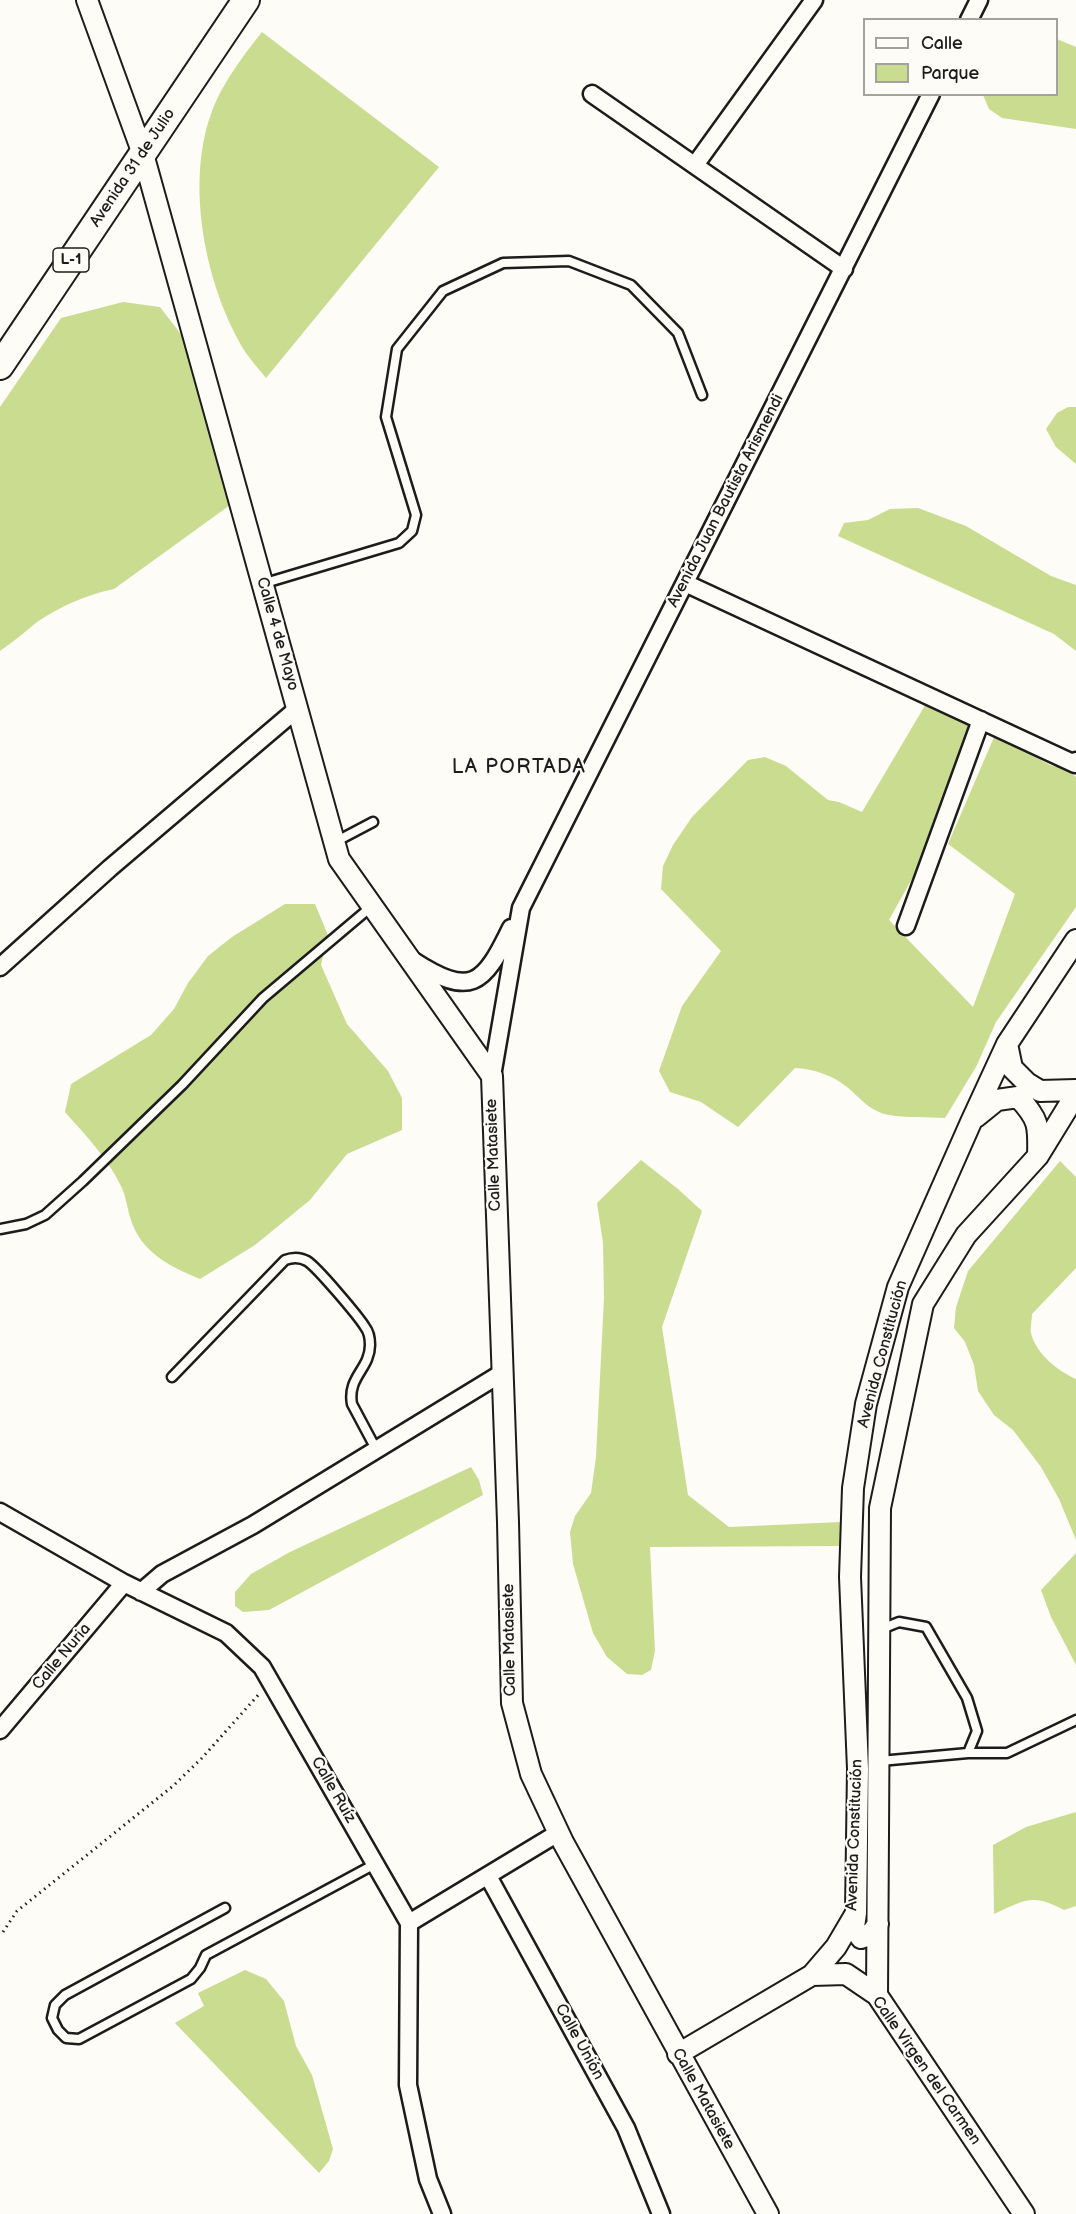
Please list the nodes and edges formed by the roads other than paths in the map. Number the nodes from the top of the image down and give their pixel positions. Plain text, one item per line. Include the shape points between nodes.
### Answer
1 (87, 0) edge
2 (246, 0) edge
3 (814, 0) edge
4 (979, 0) edge
5 (970, 18) edge
6 (592, 94) dead end
7 (930, 96) edge
8 (143, 154) junction
9 (694, 165) junction
10 (844, 268) junction
11 (0, 366) edge
12 (702, 395) dead end
13 (685, 582) junction
14 (262, 584) junction
15 (297, 709) junction
16 (981, 720) junction
17 (1076, 761) edge
18 (373, 822) dead end
19 (335, 843) junction
20 (372, 906) junction
21 (521, 908) junction
22 (906, 926) dead end
23 (1076, 940) edge
24 (409, 958) junction
25 (0, 966) edge
26 (1007, 1044) junction
27 (492, 1076) junction
28 (1076, 1092) edge
29 (971, 1122) junction
30 (1038, 1156) junction
31 (0, 1229) edge
32 (502, 1374) junction
33 (171, 1377) dead end
34 (376, 1449) junction
35 (0, 1512) edge
36 (124, 1583) junction
37 (141, 1592) junction
38 (878, 1630) junction
39 (1076, 1720) edge
40 (0, 1730) edge
41 (968, 1753) junction
42 (877, 1761) junction
43 (558, 1833) junction
44 (375, 1864) junction
45 (488, 1876) junction
46 (225, 1908) dead end
47 (856, 1913) junction
48 (409, 1923) junction
49 (878, 1924) junction
50 (812, 1975) junction
51 (877, 1995) junction
52 (678, 2054) junction
53 (442, 2214) edge
54 (661, 2214) edge
55 (768, 2214) edge
56 (1024, 2214) edge

1 - 8 street, Calle 4 de Mayo
2 - 8 main road, Avenida 31 de Julio / L-1
3 - 9 street
4 - 5 street
6 - 9 street
7 - 10 street, Avenida Juan Bautista Arismendi
8 - 11 main road, Avenida 31 de Julio / L-1
8 - 14 street, Calle 4 de Mayo
9 - 10 street
10 - 13 street, Avenida Juan Bautista Arismendi
12 - 14 lane via 678,333 631,285 569,261 503,263 443,291 397,350 386,417 416,515 412,531 399,543
13 - 16 street
13 - 21 street, Avenida Juan Bautista Arismendi
14 - 15 street, Calle 4 de Mayo
15 - 19 street, Calle 4 de Mayo
15 - 25 street
16 - 17 street via 1075,764
16 - 22 street
18 - 19 lane
19 - 20 street, Calle 4 de Mayo via 339,859
20 - 24 street, Calle 4 de Mayo
20 - 31 lane via 264,998 182,1085 45,1215
21 - 24 street, Avenida Juan Bautista Arismendi via 485,974 455,982
21 - 27 street, Avenida Juan Bautista Arismendi
23 - 26 street, Avenida Constitución
24 - 27 street, Calle 4 de Mayo
26 - 28 street via 1012,1068 1027,1083 1040,1091
26 - 29 street, Avenida Constitución
27 - 32 street, Calle Matasiete
28 - 30 street, Avenida Constitución
29 - 30 street via 997,1100 1018,1097 1038,1127
29 - 47 street, Avenida Constitución via 898,1287 867,1404 853,1488 850,1577 858,1769
30 - 38 street, Avenida Constitución via 966,1234 922,1304 880,1508
32 - 34 street
32 - 43 street, Calle Matasiete via 512,1703 531,1774
33 - 34 lane via 285,1260 300,1258 312,1264 369,1333 370,1351 353,1382 351,1397
34 - 37 street via 162,1574
35 - 36 street, Calle Ruíz
36 - 37 street, Calle Ruíz
36 - 40 street, Calle Nuria
37 - 44 street, Calle Ruíz via 226,1633 262,1667
38 - 41 lane via 899,1622 926,1627 967,1698 977,1731
38 - 42 street, Avenida Constitución
39 - 41 lane via 1007,1753
41 - 42 lane
42 - 49 street, Avenida Constitución
43 - 45 street
43 - 52 street, Calle Matasiete
44 - 46 lane via 206,1955 191,1979 79,2039 66,2038 58,2030 52,2018 55,2005 65,1995
44 - 48 street, Calle Ruíz
45 - 48 street
45 - 54 street, Calle Unión via 626,2128
47 - 49 street via 854,1927 861,1938 871,1934
47 - 50 street, Avenida Constitución via 836,1947
48 - 53 street via 408,2085 428,2180
49 - 51 street, Avenida Constitución
50 - 51 street, Calle Virgen del Carmen via 846,1974
50 - 52 street, Calle Virgen del Carmen
51 - 56 street, Calle Virgen del Carmen
52 - 55 street, Calle Matasiete

